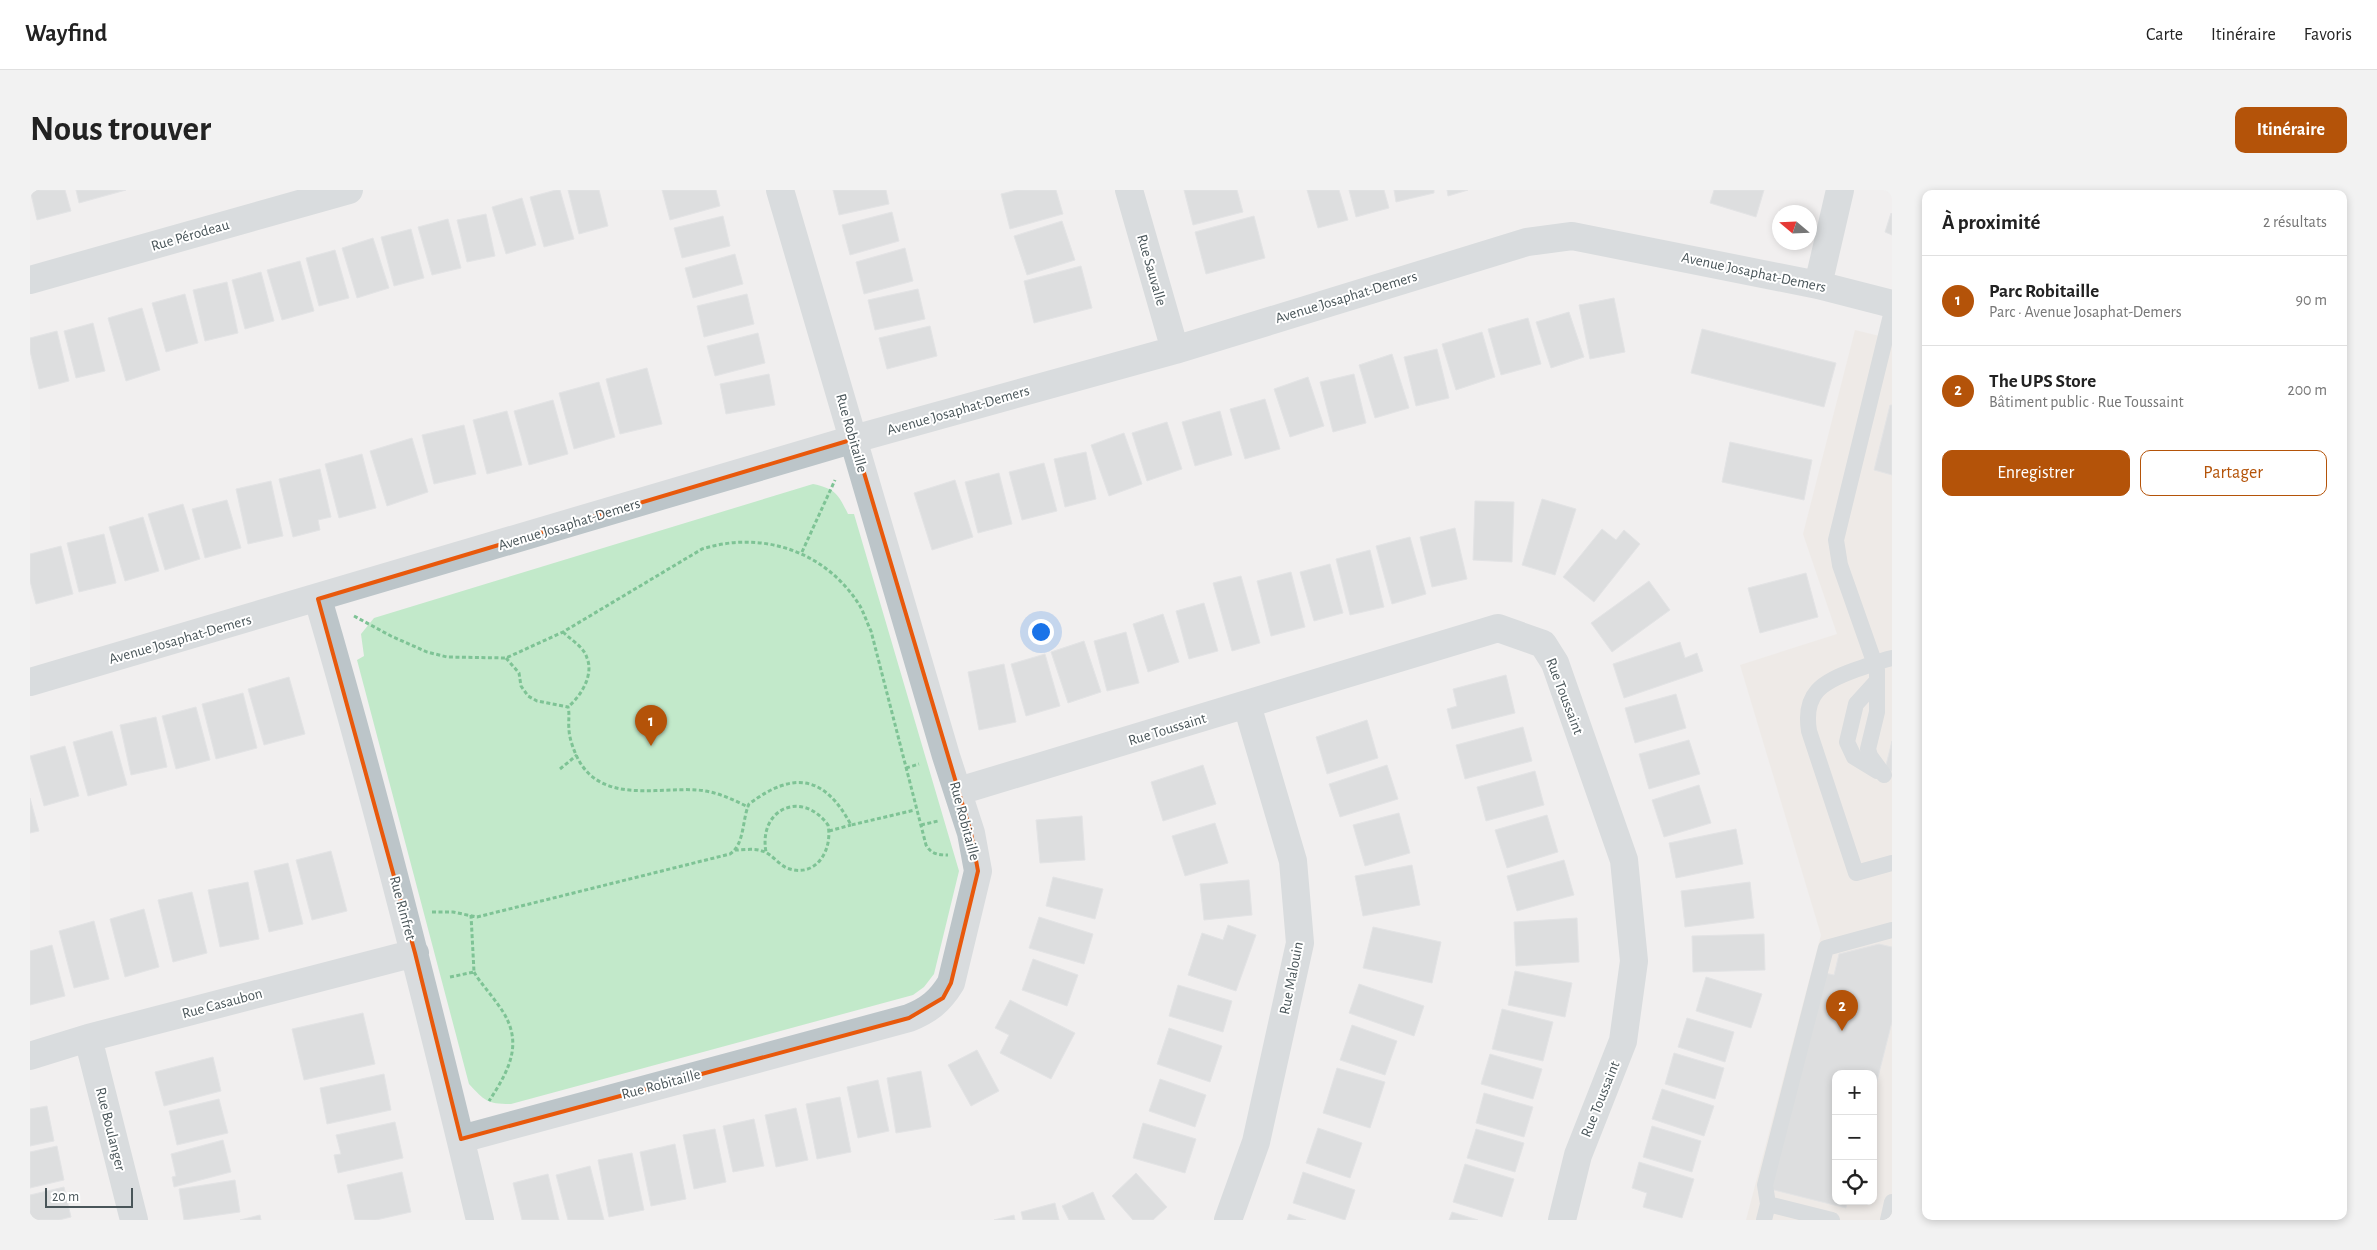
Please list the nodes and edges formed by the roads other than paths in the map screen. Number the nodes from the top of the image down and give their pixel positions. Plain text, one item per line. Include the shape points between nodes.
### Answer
1 (349, 190) edge
2 (780, 190) edge
3 (1129, 190) edge
4 (1840, 190) edge
5 (30, 280) edge
6 (1818, 285) junction
7 (1892, 304) edge
8 (1892, 311) edge
9 (1176, 350) junction
10 (854, 439) junction
11 (318, 599) junction
12 (1892, 658) edge
13 (1875, 663) junction
14 (30, 682) edge
15 (1876, 682) junction
16 (1247, 705) junction
17 (1888, 776) edge
18 (959, 791) junction
19 (1892, 863) edge
20 (1892, 930) edge
21 (415, 952) junction
22 (88, 1038) junction
23 (30, 1056) edge
24 (461, 1139) junction
25 (1892, 1202) edge
26 (1768, 1204) junction
27 (134, 1220) edge
28 (480, 1220) edge
29 (1228, 1220) edge
30 (1562, 1220) edge
31 (1764, 1220) edge
32 (1832, 1220) edge
33 (1888, 1220) edge

1 - 5 street, Rue Pérodeau
2 - 10 street, Rue Robitaille
3 - 9 street, Rue Sauvalle
4 - 6 street
6 - 7 street, Avenue Josaphat-Demers
6 - 9 street, Avenue Josaphat-Demers via 1572,236 1526,242
8 - 13 lane via 1836,540 1840,565
9 - 10 street, Avenue Josaphat-Demers
10 - 11 street, Avenue Josaphat-Demers
10 - 18 street, Rue Robitaille
11 - 14 street, Avenue Josaphat-Demers
11 - 21 street, Rue Rinfret
12 - 13 lane
13 - 15 lane
13 - 19 lane via 1822,685 1809,706 1808,723 1856,873
15 - 17 lane via 1877,712 1868,749 1870,756
15 - 17 lane via 1856,704 1847,742 1854,756
16 - 18 street, Rue Toussaint
16 - 29 street, Rue Malouin via 1293,861 1300,943 1256,1142
16 - 30 street, Rue Toussaint via 1498,628 1543,644 1555,663 1624,860 1634,961 1624,1041 1578,1155
18 - 24 street, Rue Robitaille via 978,870 951,983 942,998 926,1011
20 - 26 lane via 1826,948 1765,1185
21 - 22 street, Rue Casaubon
21 - 24 street, Rue Rinfret
22 - 23 street, Rue Casaubon
22 - 27 street, Rue Boulanger
24 - 28 street, Rue Rinfret
25 - 33 lane
26 - 31 lane
26 - 32 lane

